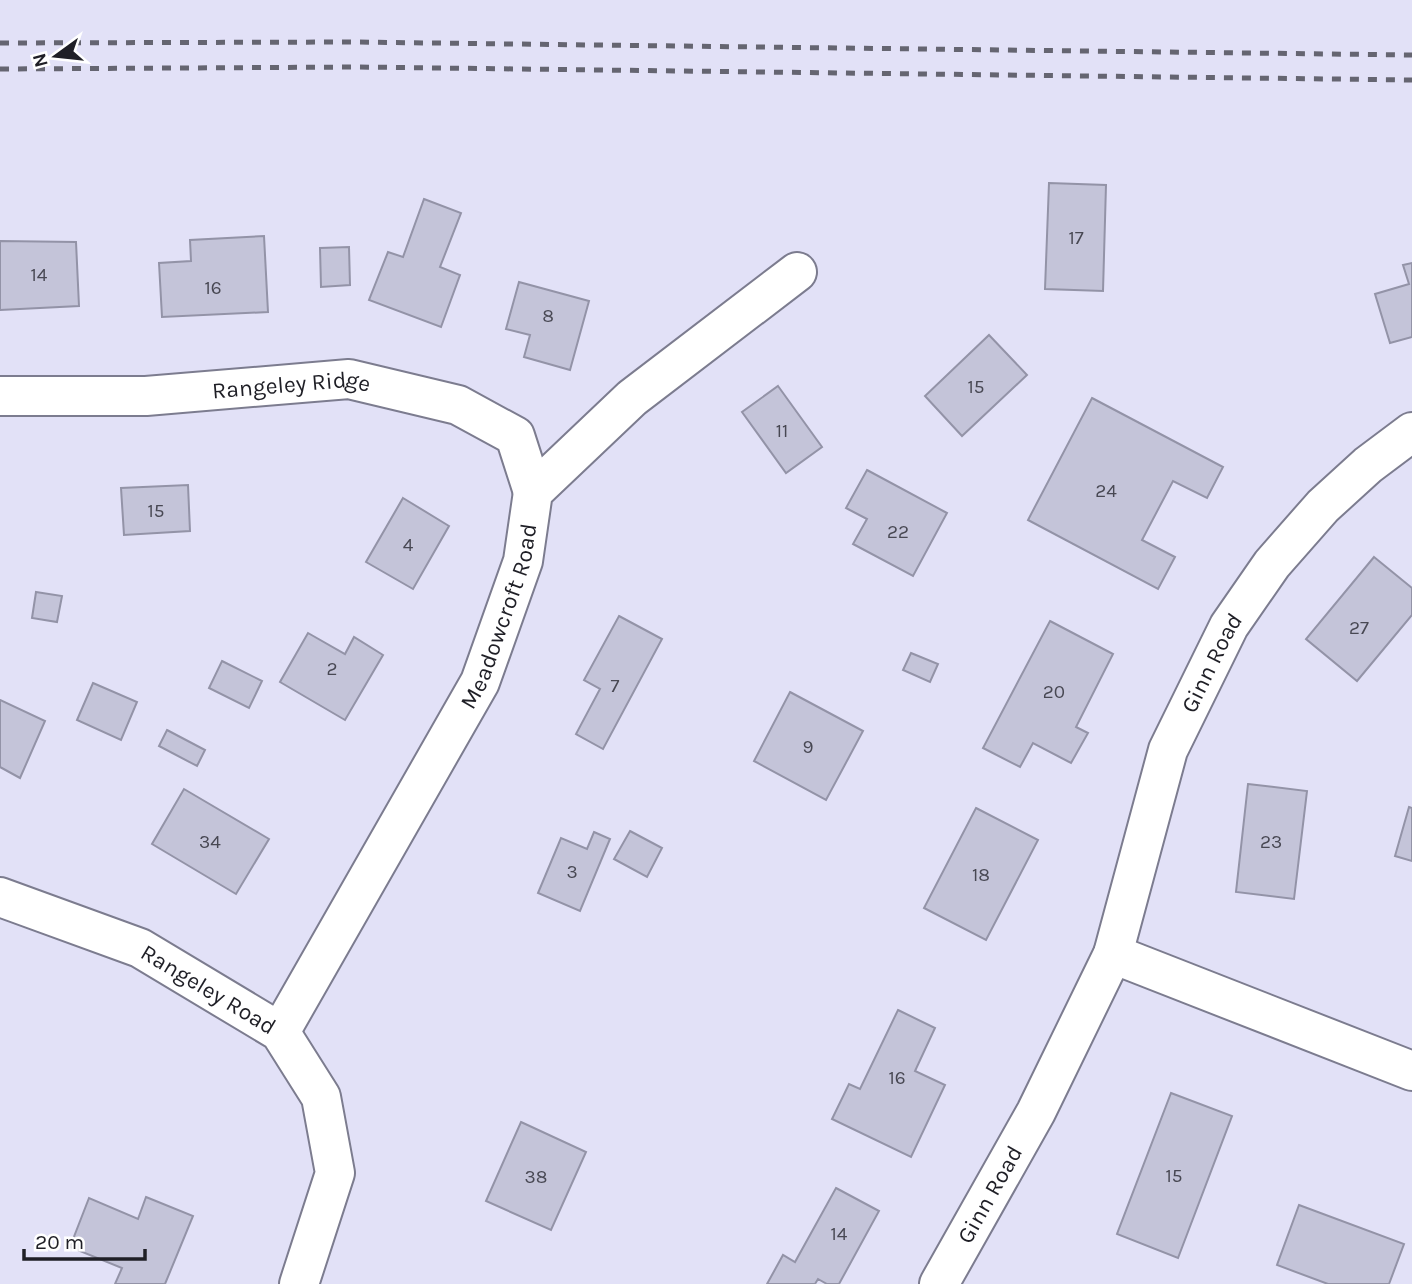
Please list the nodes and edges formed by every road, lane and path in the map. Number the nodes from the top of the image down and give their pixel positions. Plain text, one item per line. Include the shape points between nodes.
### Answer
1 (797, 272) dead end
2 (0, 396) edge
3 (1412, 432) edge
4 (533, 492) junction
5 (0, 897) edge
6 (1113, 954) junction
7 (280, 1032) junction
8 (1412, 1071) edge
9 (299, 1284) edge
10 (939, 1284) edge

1 - 4 street, Meadowcroft Road via 632,398
2 - 4 street, Rangeley Ridge via 146,396 349,379 458,405 515,436
3 - 6 street, Ginn Road via 1368,464 1323,506 1272,564 1229,626 1168,750
4 - 7 street, Meadowcroft Road via 523,561 480,682
5 - 7 street, Rangeley Road via 140,948
6 - 8 street
6 - 10 street, Ginn Road via 1035,1112
7 - 9 street, Rangeley Road via 321,1097 335,1173

